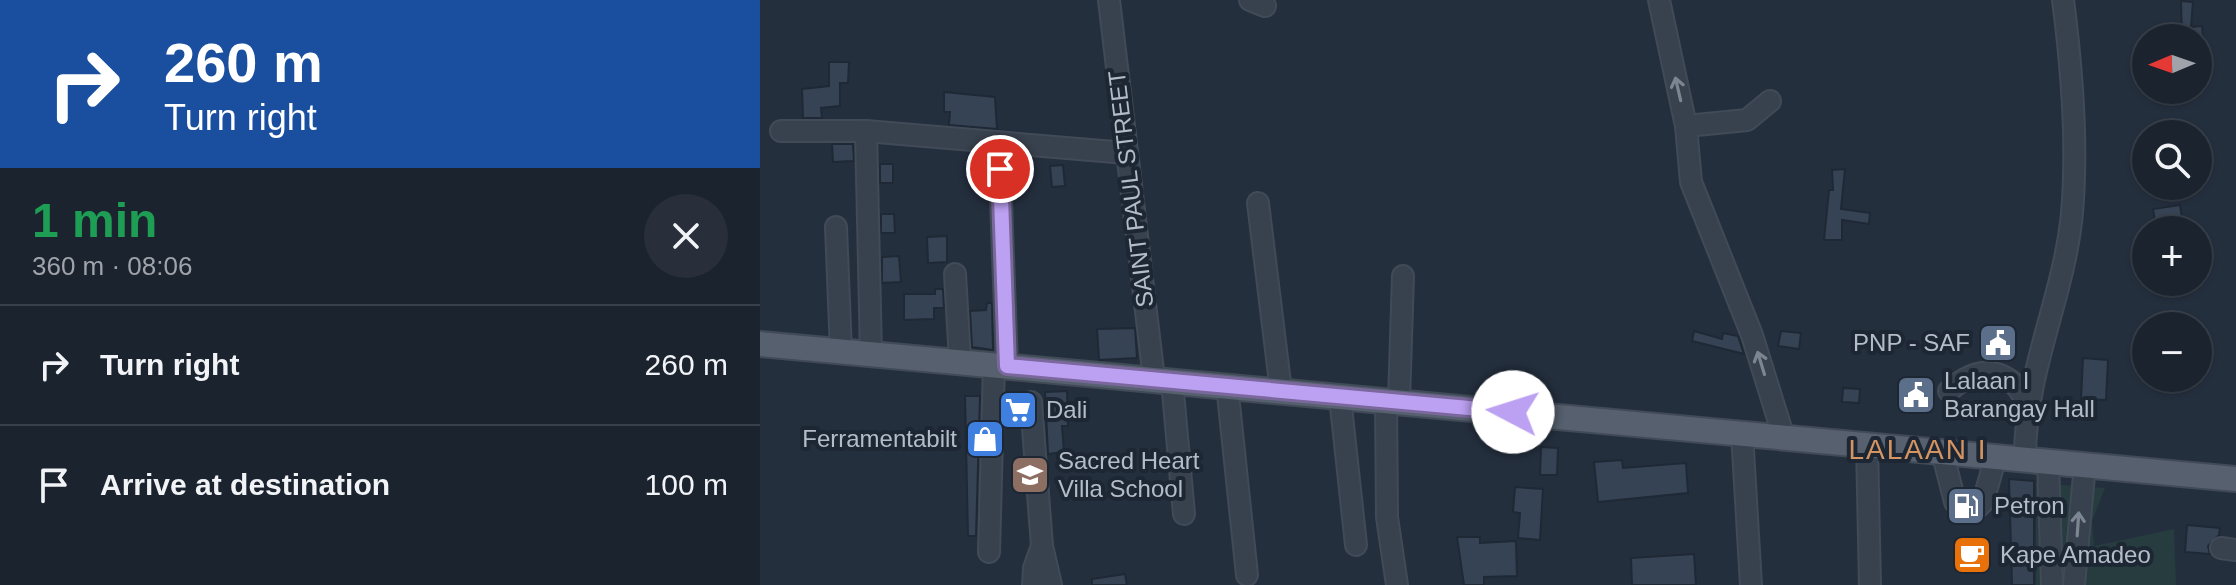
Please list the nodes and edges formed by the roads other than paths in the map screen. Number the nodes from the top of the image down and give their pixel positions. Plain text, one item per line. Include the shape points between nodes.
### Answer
1 (1109, 0) edge
2 (1659, 0) edge
3 (2063, 0) edge
4 (1770, 101) dead end
5 (1686, 126) junction
6 (781, 131) dead end
7 (866, 131) junction
8 (999, 145) junction
9 (1126, 153) junction
10 (1258, 203) dead end
11 (836, 227) dead end
12 (955, 274) dead end
13 (1403, 276) dead end
14 (760, 344) edge
15 (841, 352) junction
16 (871, 354) junction
17 (960, 361) junction
18 (1010, 366) junction
19 (1163, 380) junction
20 (1227, 385) junction
21 (1281, 391) junction
22 (1949, 391) dead end
23 (1340, 397) junction
24 (1393, 401) junction
25 (2028, 405) junction
26 (1742, 433) junction
27 (1784, 438) junction
28 (1867, 444) junction
29 (1942, 451) junction
30 (1996, 456) junction
31 (2036, 459) junction
32 (2085, 464) junction
33 (2236, 479) edge
34 (1184, 514) dead end
35 (1356, 545) dead end
36 (1042, 546) junction
37 (989, 552) dead end
38 (1247, 575) dead end
39 (1033, 585) edge
40 (1051, 585) edge
41 (1397, 585) edge
42 (1751, 585) edge
43 (1870, 585) edge
44 (2052, 585) edge
45 (2074, 585) edge

1 - 9 street, SAINT PAUL STREET
5 -> 2 street
3 - 25 street via 2073,132 2072,214
4 - 5 street via 1747,120
27 -> 5 street via 1752,335 1691,182
6 - 7 street
7 - 8 street
7 - 16 street
8 - 9 street
8 - 18 street
9 - 19 street, SAINT PAUL STREET
10 - 21 street
11 - 15 street
12 - 17 street
13 - 24 street
14 - 15 main road
15 - 16 main road
16 - 17 main road
17 - 18 main road
18 - 19 main road
18 - 36 street via 1030,399
18 - 37 street
19 - 20 main road
19 - 34 street, SAINT PAUL STREET
20 - 21 main road
20 - 38 street
21 - 23 main road
22 - 25 street via 1971,376 1995,373 2017,384
23 - 24 main road
23 - 35 street
24 - 26 main road
24 - 41 street via 1387,517
25 - 31 street
26 - 27 main road
26 - 42 street
27 - 28 main road
28 - 29 main road
28 - 43 street
29 - 30 main road
29 - 30 street via 1955,502 1969,508 1983,502
30 - 31 main road
31 - 32 main road
31 - 44 street
32 - 33 main road
45 -> 32 street
36 - 39 street
36 - 40 street

